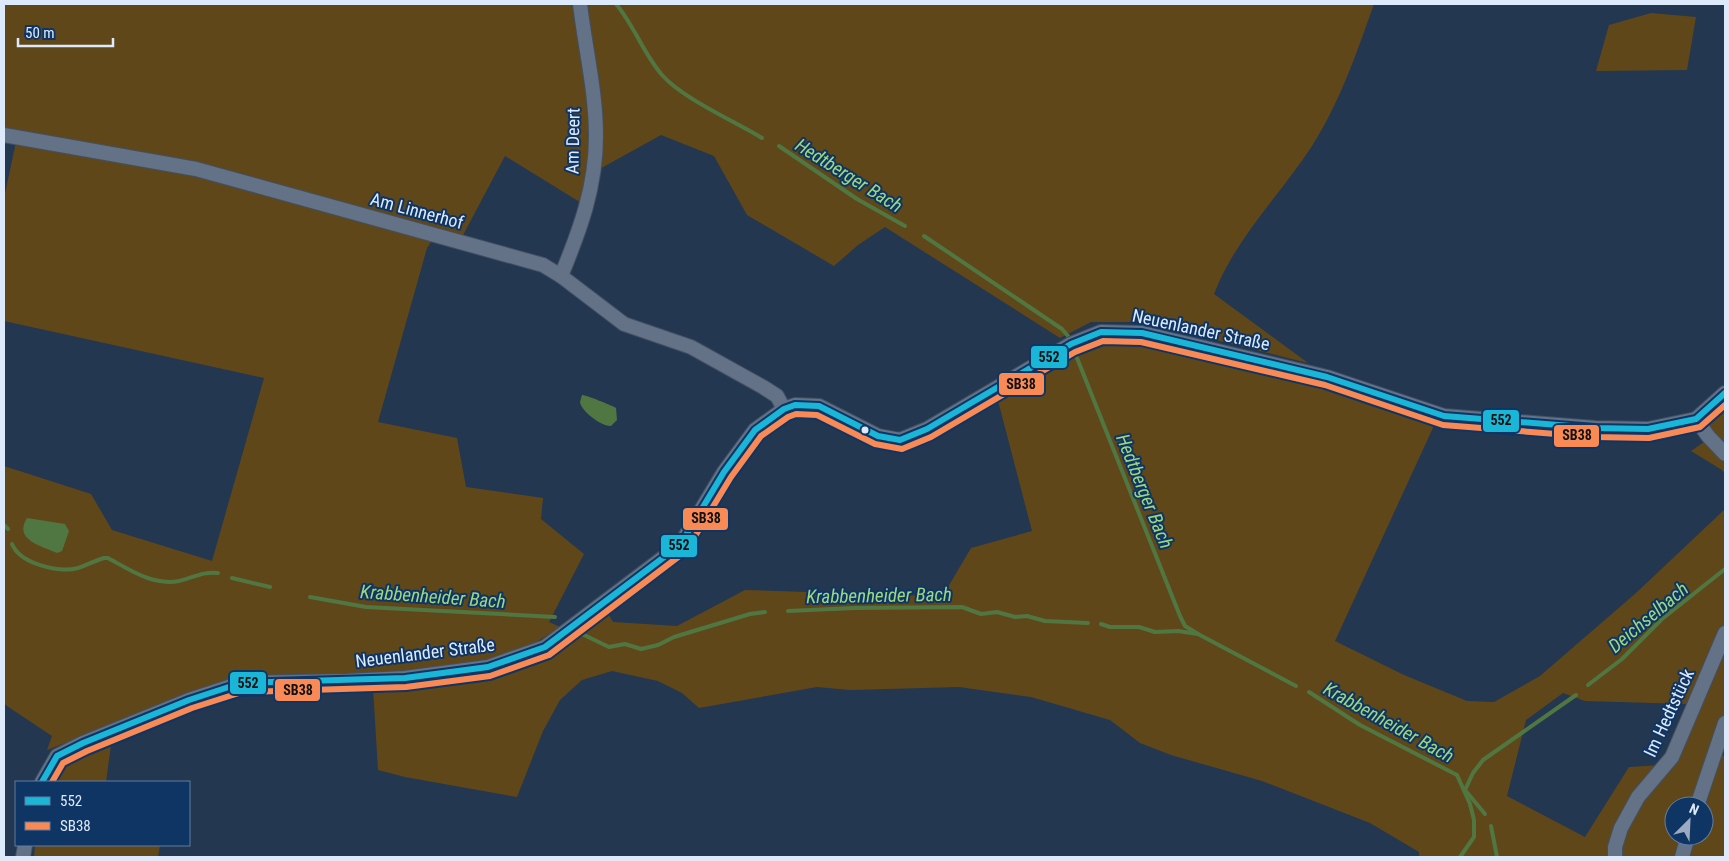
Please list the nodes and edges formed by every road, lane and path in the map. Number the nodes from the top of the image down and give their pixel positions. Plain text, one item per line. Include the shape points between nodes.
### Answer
1 (580, 4) edge
2 (4, 134) edge
3 (561, 276) junction
4 (1725, 393) edge
5 (784, 409) junction
6 (1696, 419) junction
7 (1725, 454) edge
8 (1725, 633) edge
9 (1725, 723) edge
10 (43, 781) edge
11 (1700, 796) edge
12 (1615, 857) edge

1 - 3 street, Am Deert via 596,136 584,219
2 - 3 street, Am Linnerhof via 196,169 543,265
3 - 5 street, Am Linnerhof via 624,324 691,347 764,387 777,396
4 - 6 street
5 - 6 street, Neuenlander Straße via 795,405 818,406 878,436 900,440 927,429 1071,344 1100,332 1115,332 1142,333 1327,376 1444,416 1648,429
5 - 10 street, Neuenlander Straße via 755,430 719,479 680,545 545,648 488,667 405,678 241,683 189,700 83,743 57,756
6 - 7 street
8 - 12 street, Im Hedtstück via 1672,757 1638,797 1621,828
9 - 11 street

